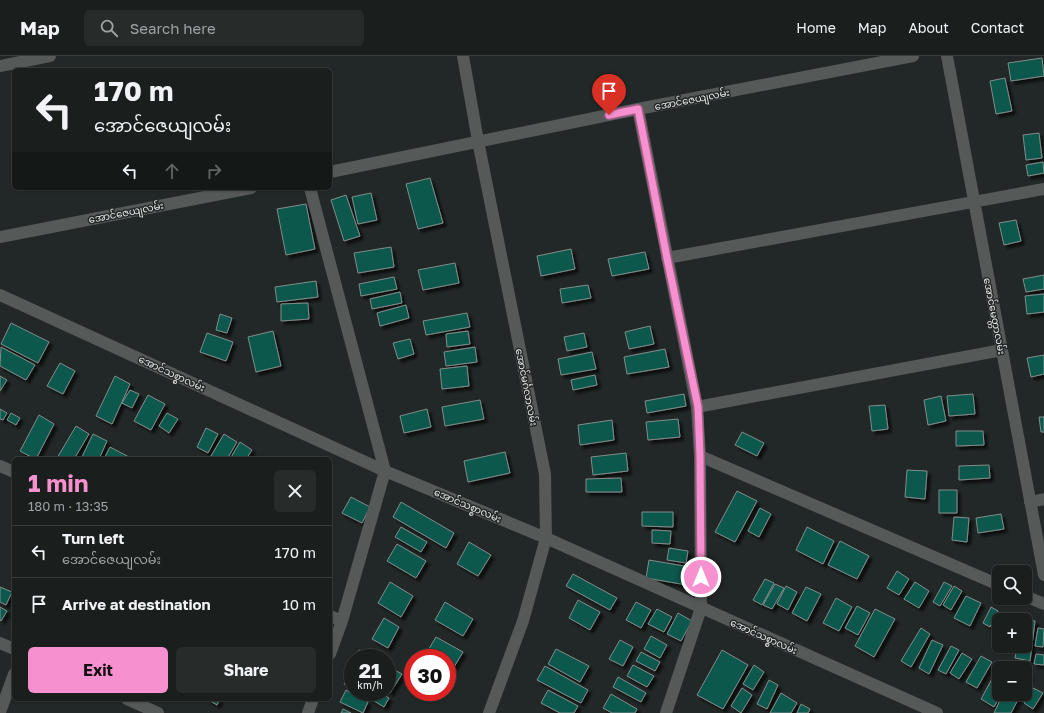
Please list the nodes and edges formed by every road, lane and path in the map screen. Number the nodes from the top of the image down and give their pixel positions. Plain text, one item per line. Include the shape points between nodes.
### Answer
1 (50, 56) edge
2 (463, 56) edge
3 (913, 56) edge
4 (947, 56) edge
5 (0, 66) edge
6 (638, 109) junction
7 (478, 141) junction
8 (332, 172) edge
9 (1044, 189) edge
10 (241, 190) edge
11 (311, 190) edge
12 (974, 202) junction
13 (0, 236) edge
14 (0, 243) edge
15 (667, 258) junction
16 (0, 295) edge
17 (1002, 350) junction
18 (698, 407) junction
19 (700, 456) junction
20 (0, 466) edge
21 (12, 471) edge
22 (385, 471) junction
23 (1044, 499) edge
24 (1030, 502) junction
25 (546, 538) junction
26 (1044, 576) edge
27 (992, 581) edge
28 (1032, 599) edge
29 (1044, 604) edge
30 (701, 608) junction
31 (332, 617) edge
32 (342, 621) junction
33 (0, 643) edge
34 (12, 648) edge
35 (332, 648) edge
36 (12, 679) edge
37 (131, 701) edge
38 (312, 701) edge
39 (0, 712) edge
40 (158, 713) edge
41 (308, 713) edge
42 (489, 713) edge
43 (666, 713) edge
44 (937, 713) edge

1 - 5 street
2 - 7 street, အောင်မင်္ဂလာလမ်း
3 - 6 street, အောင်ဇေယျလမ်း
4 - 12 street, အောင်မေတ္တာလမ်း
6 - 7 street, အောင်ဇေယျလမ်း
6 - 15 street
7 - 8 street, အောင်ဇေယျလမ်း
7 - 25 street, အောင်မင်္ဂလာလမ်း via 545,474
9 - 12 street
10 - 13 street, အောင်ဇေယျလမ်း
11 - 22 street
12 - 15 street
12 - 17 street, အောင်မေတ္တာလမ်း
13 - 14 street
15 - 18 street
16 - 22 street, အောင်သစ္စာလမ်း
17 - 18 street
17 - 24 street, အောင်မေတ္တာလမ်း
18 - 19 street
19 - 27 street
19 - 30 street
20 - 21 street
22 - 25 street, အောင်သစ္စာလမ်း
22 - 32 street
23 - 24 street
24 - 26 street, အောင်မေတ္တာလမ်း
25 - 30 street, အောင်သစ္စာလမ်း
25 - 42 street, အောင်မင်္ဂလာလမ်း via 523,621
28 - 29 street
30 - 43 street
30 - 44 street, အောင်သစ္စာလမ်း
31 - 32 street
32 - 35 street
33 - 34 street
36 - 39 street
37 - 40 street
38 - 41 street

